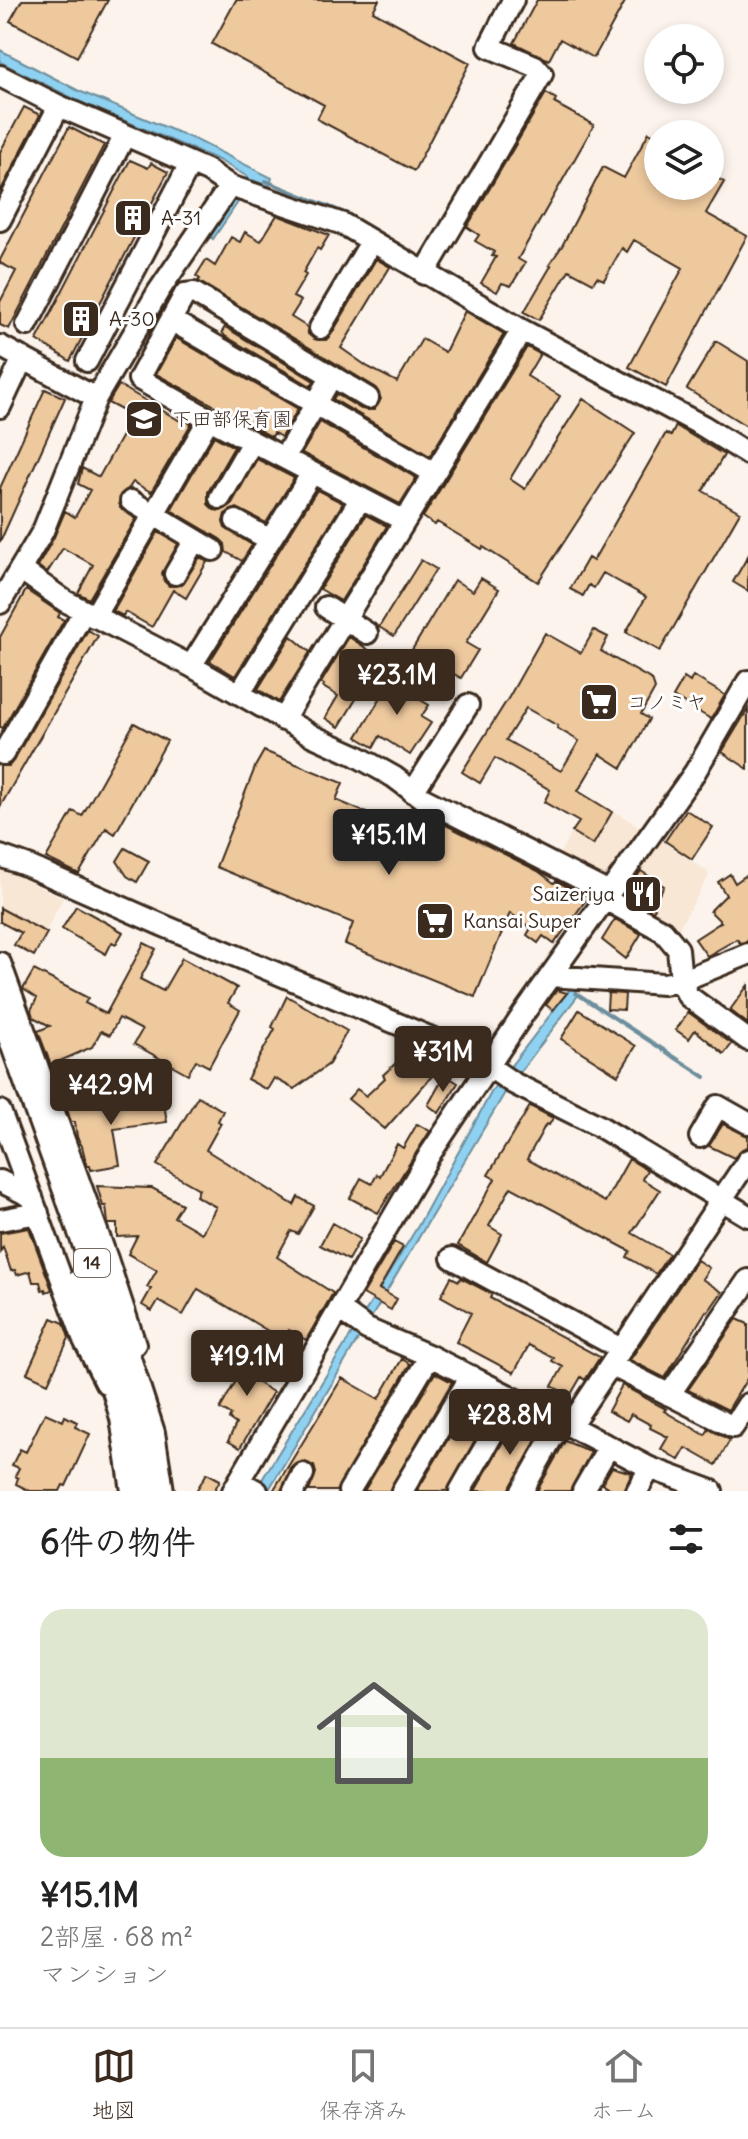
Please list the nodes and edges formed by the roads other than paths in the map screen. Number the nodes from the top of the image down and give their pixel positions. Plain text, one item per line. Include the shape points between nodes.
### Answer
1 (513, 0) edge
2 (1, 80) edge
3 (59, 106) junction
4 (125, 135) junction
5 (190, 164) junction
6 (238, 190) junction
7 (0, 220) edge
8 (371, 242) junction
9 (428, 267) junction
10 (171, 320) junction
11 (27, 325) dead end
12 (320, 328) dead end
13 (522, 330) junction
14 (0, 346) edge
15 (23, 358) junction
16 (87, 361) dead end
17 (332, 376) junction
18 (96, 398) junction
19 (368, 398) dead end
20 (315, 404) junction
21 (0, 407) edge
22 (209, 419) junction
23 (252, 442) junction
24 (748, 454) edge
25 (284, 458) junction
26 (312, 473) junction
27 (434, 473) junction
28 (220, 498) dead end
29 (361, 498) junction
30 (131, 501) dead end
31 (154, 514) junction
32 (236, 521) dead end
33 (405, 521) junction
34 (270, 540) junction
35 (20, 569) junction
36 (175, 574) dead end
37 (0, 603) edge
38 (326, 607) dead end
39 (89, 614) junction
40 (345, 619) junction
41 (367, 633) dead end
42 (191, 666) junction
43 (748, 681) edge
44 (240, 693) junction
45 (468, 705) dead end
46 (742, 705) edge
47 (283, 720) junction
48 (3, 754) dead end
49 (413, 792) junction
50 (0, 856) edge
51 (607, 896) junction
52 (748, 954) edge
53 (0, 963) edge
54 (550, 976) junction
55 (681, 981) junction
56 (0, 1004) edge
57 (748, 1040) edge
58 (6, 1045) edge
59 (500, 1075) junction
60 (0, 1111) edge
61 (748, 1123) edge
62 (700, 1137) dead end
63 (748, 1160) edge
64 (0, 1181) edge
65 (722, 1201) junction
66 (35, 1205) junction
67 (748, 1216) edge
68 (0, 1220) edge
69 (452, 1258) dead end
70 (748, 1280) edge
71 (353, 1320) junction
72 (430, 1356) junction
73 (616, 1357) junction
74 (471, 1376) junction
75 (669, 1395) junction
76 (513, 1398) junction
77 (748, 1404) edge
78 (124, 1418) junction
79 (566, 1424) junction
80 (740, 1432) edge
81 (151, 1433) junction
82 (609, 1446) junction
83 (650, 1468) junction
84 (246, 1488) edge
85 (707, 1490) edge
86 (135, 1491) edge
87 (160, 1491) edge
88 (349, 1491) edge
89 (402, 1491) edge
90 (460, 1491) edge
91 (522, 1491) edge
92 (583, 1491) edge
93 (637, 1491) edge

1 - 9 street via 489,47 542,74
2 - 3 street
3 - 4 street
3 - 7 street
4 - 5 street
4 - 11 street
5 - 6 street
5 - 16 street
6 - 8 street via 343,224
6 - 18 street via 158,292
8 - 9 street
8 - 12 street
9 - 13 street
10 - 17 street via 185,294 194,293
10 - 20 street
10 - 22 street via 139,379
13 - 24 street
13 - 27 street
14 - 15 street
15 - 18 street
15 - 21 street
17 - 19 street
17 - 20 street
18 - 35 street via 43,531
20 - 25 street
20 - 27 street
22 - 23 street
22 - 31 street
23 - 25 street
23 - 28 street
25 - 26 street
26 - 29 street
26 - 34 street
27 - 33 street
29 - 33 street
29 - 44 street
30 - 31 street
31 - 36 street via 204,545
31 - 39 street
32 - 34 street
33 - 40 street
34 - 42 street
35 - 37 street
35 - 39 street
38 - 40 street
39 - 42 street
39 - 48 street
40 - 41 street
40 - 47 street
42 - 44 street
43 - 46 street
44 - 47 street
45 - 49 street
46 - 51 street
47 - 49 street via 355,755
49 - 51 street
50 - 59 street via 472,1055
51 - 54 street
51 - 55 street via 663,931 678,949
52 - 55 street
53 - 81 street via 134,1341
54 - 55 street
54 - 59 street
55 - 57 street via 688,996
56 - 58 main road, 14
58 - 78 main road, 14
58 - 81 main road, 14 via 60,1175
59 - 65 street via 599,1126
59 - 71 street via 430,1154
60 - 66 street
61 - 62 street via 718,1106
63 - 65 street
64 - 66 street
65 - 67 street
65 - 73 street
66 - 68 street
66 - 78 street via 84,1340
69 - 73 street
70 - 75 street
71 - 72 street
71 - 84 street
72 - 74 street
72 - 88 street
73 - 75 street
73 - 79 street
74 - 76 street
74 - 89 street
75 - 80 street
76 - 79 street
76 - 90 street
77 - 80 street
78 - 86 main road, 14
79 - 82 street
79 - 91 street
81 - 87 main road, 14
82 - 83 street
82 - 92 street
83 - 85 street
83 - 93 street

